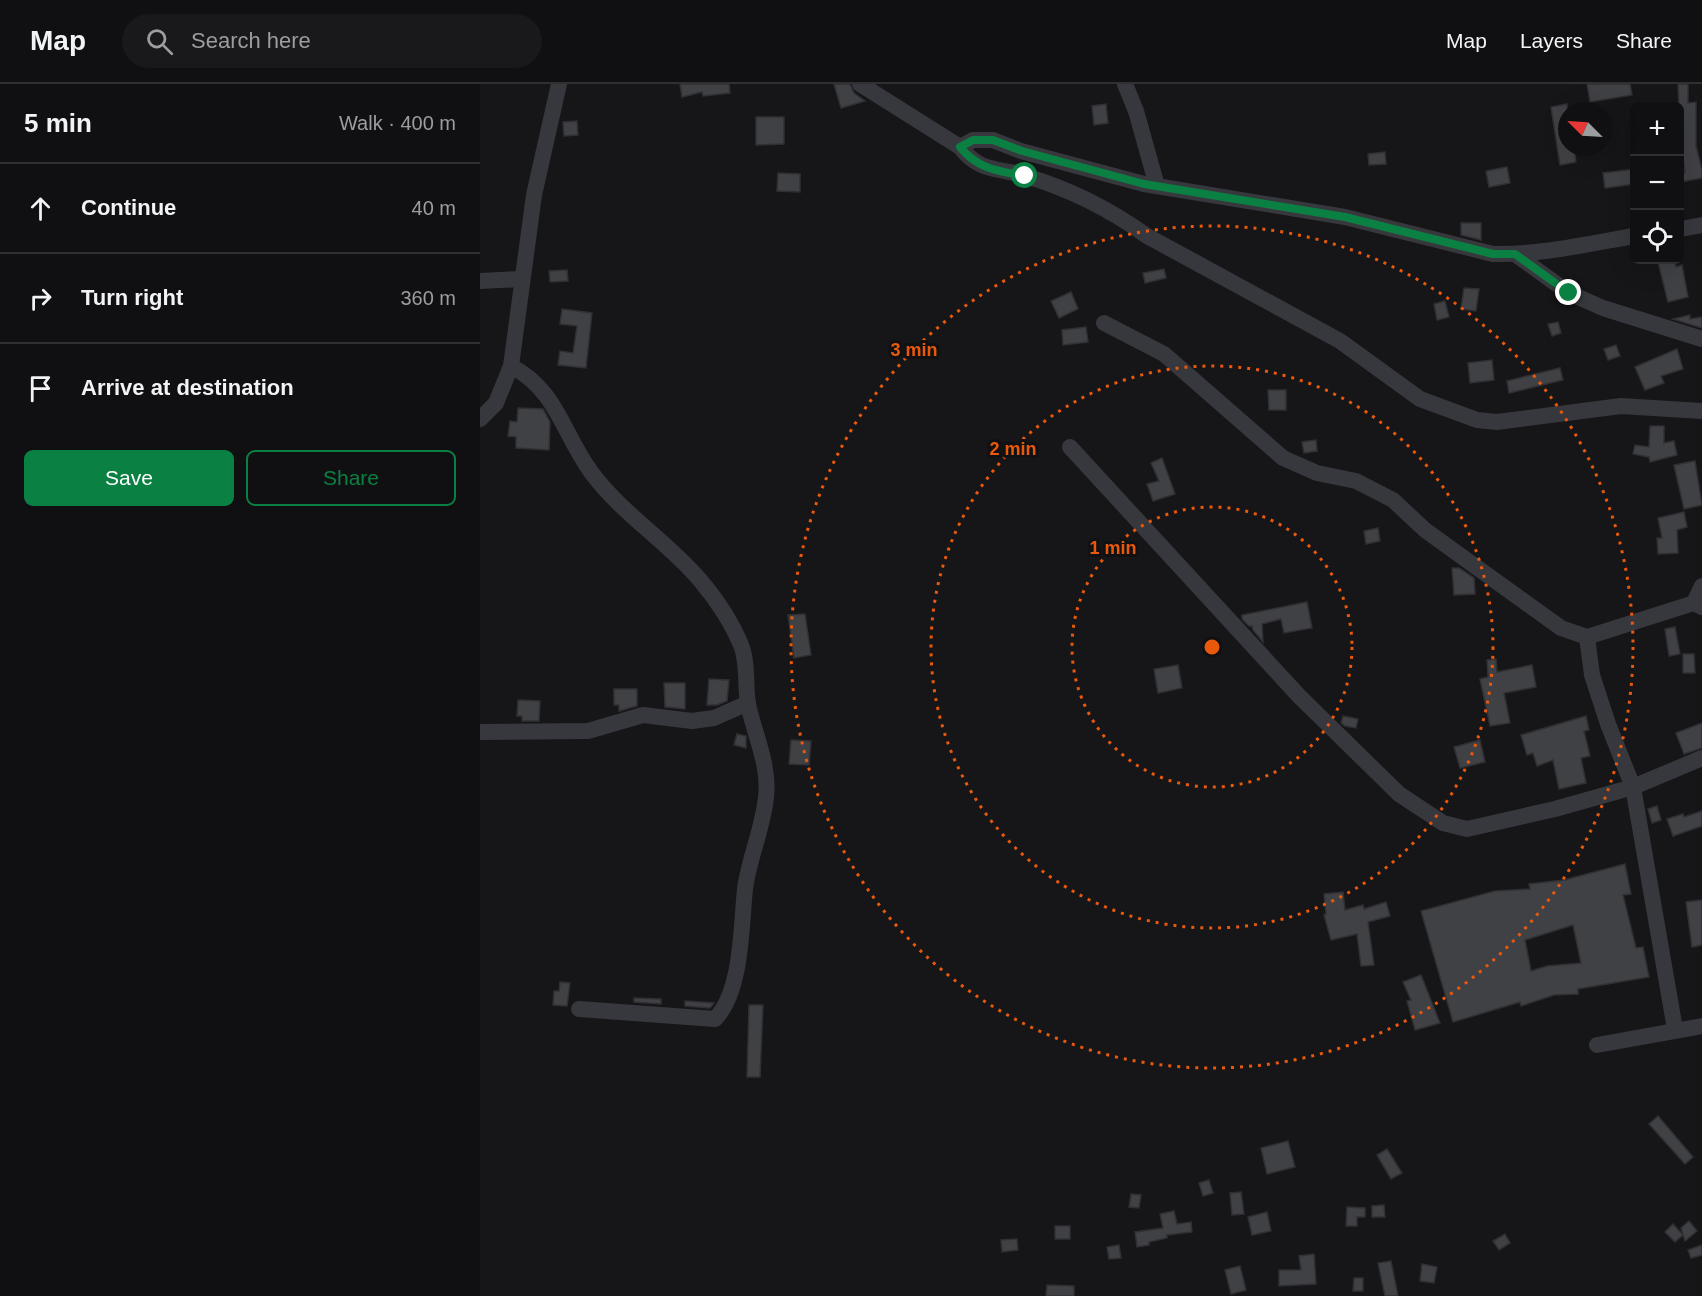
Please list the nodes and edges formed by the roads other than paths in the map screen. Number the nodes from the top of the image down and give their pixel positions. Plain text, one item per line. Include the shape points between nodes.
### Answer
1 (559, 84) edge
2 (860, 84) edge
3 (1125, 84) edge
4 (960, 147) junction
5 (1157, 186) junction
6 (1702, 225) edge
7 (1684, 228) edge
8 (1630, 237) edge
9 (1515, 254) junction
10 (521, 279) junction
11 (480, 281) edge
12 (1104, 323) dead end
13 (1702, 339) edge
14 (511, 366) junction
15 (1702, 411) edge
16 (480, 418) edge
17 (1070, 447) dead end
18 (1702, 586) edge
19 (1698, 605) edge
20 (1587, 637) junction
21 (748, 703) junction
22 (480, 732) edge
23 (1702, 758) edge
24 (1633, 787) junction
25 (579, 1009) dead end
26 (1702, 1026) edge
27 (1675, 1029) junction
28 (1597, 1045) dead end

1 - 10 street via 534,195
2 - 4 street
3 - 5 street
4 - 5 street via 973,140 993,140
4 - 15 street via 986,168 1025,176 1121,217 1147,236 1340,341 1420,399 1477,420 1497,422 1621,406
5 - 9 street via 1345,217 1493,254
6 - 7 street
8 - 9 street
9 - 13 street via 1569,293 1603,308
10 - 11 street
10 - 14 street
12 - 20 street via 1164,354 1283,458 1317,473 1356,482 1393,500 1425,530 1528,606 1561,628
14 - 16 street via 496,403
14 - 21 street via 543,388 591,471 617,503 700,580 742,647
17 - 24 street via 1299,696 1399,794 1443,823 1467,829
18 - 19 street
19 - 20 street
20 - 24 street via 1592,675
21 - 22 street via 714,718 692,721 643,715 588,731
21 - 25 street via 767,795 747,877 734,981 726,1008 715,1019
23 - 24 street
24 - 27 street
26 - 27 street
27 - 28 street

